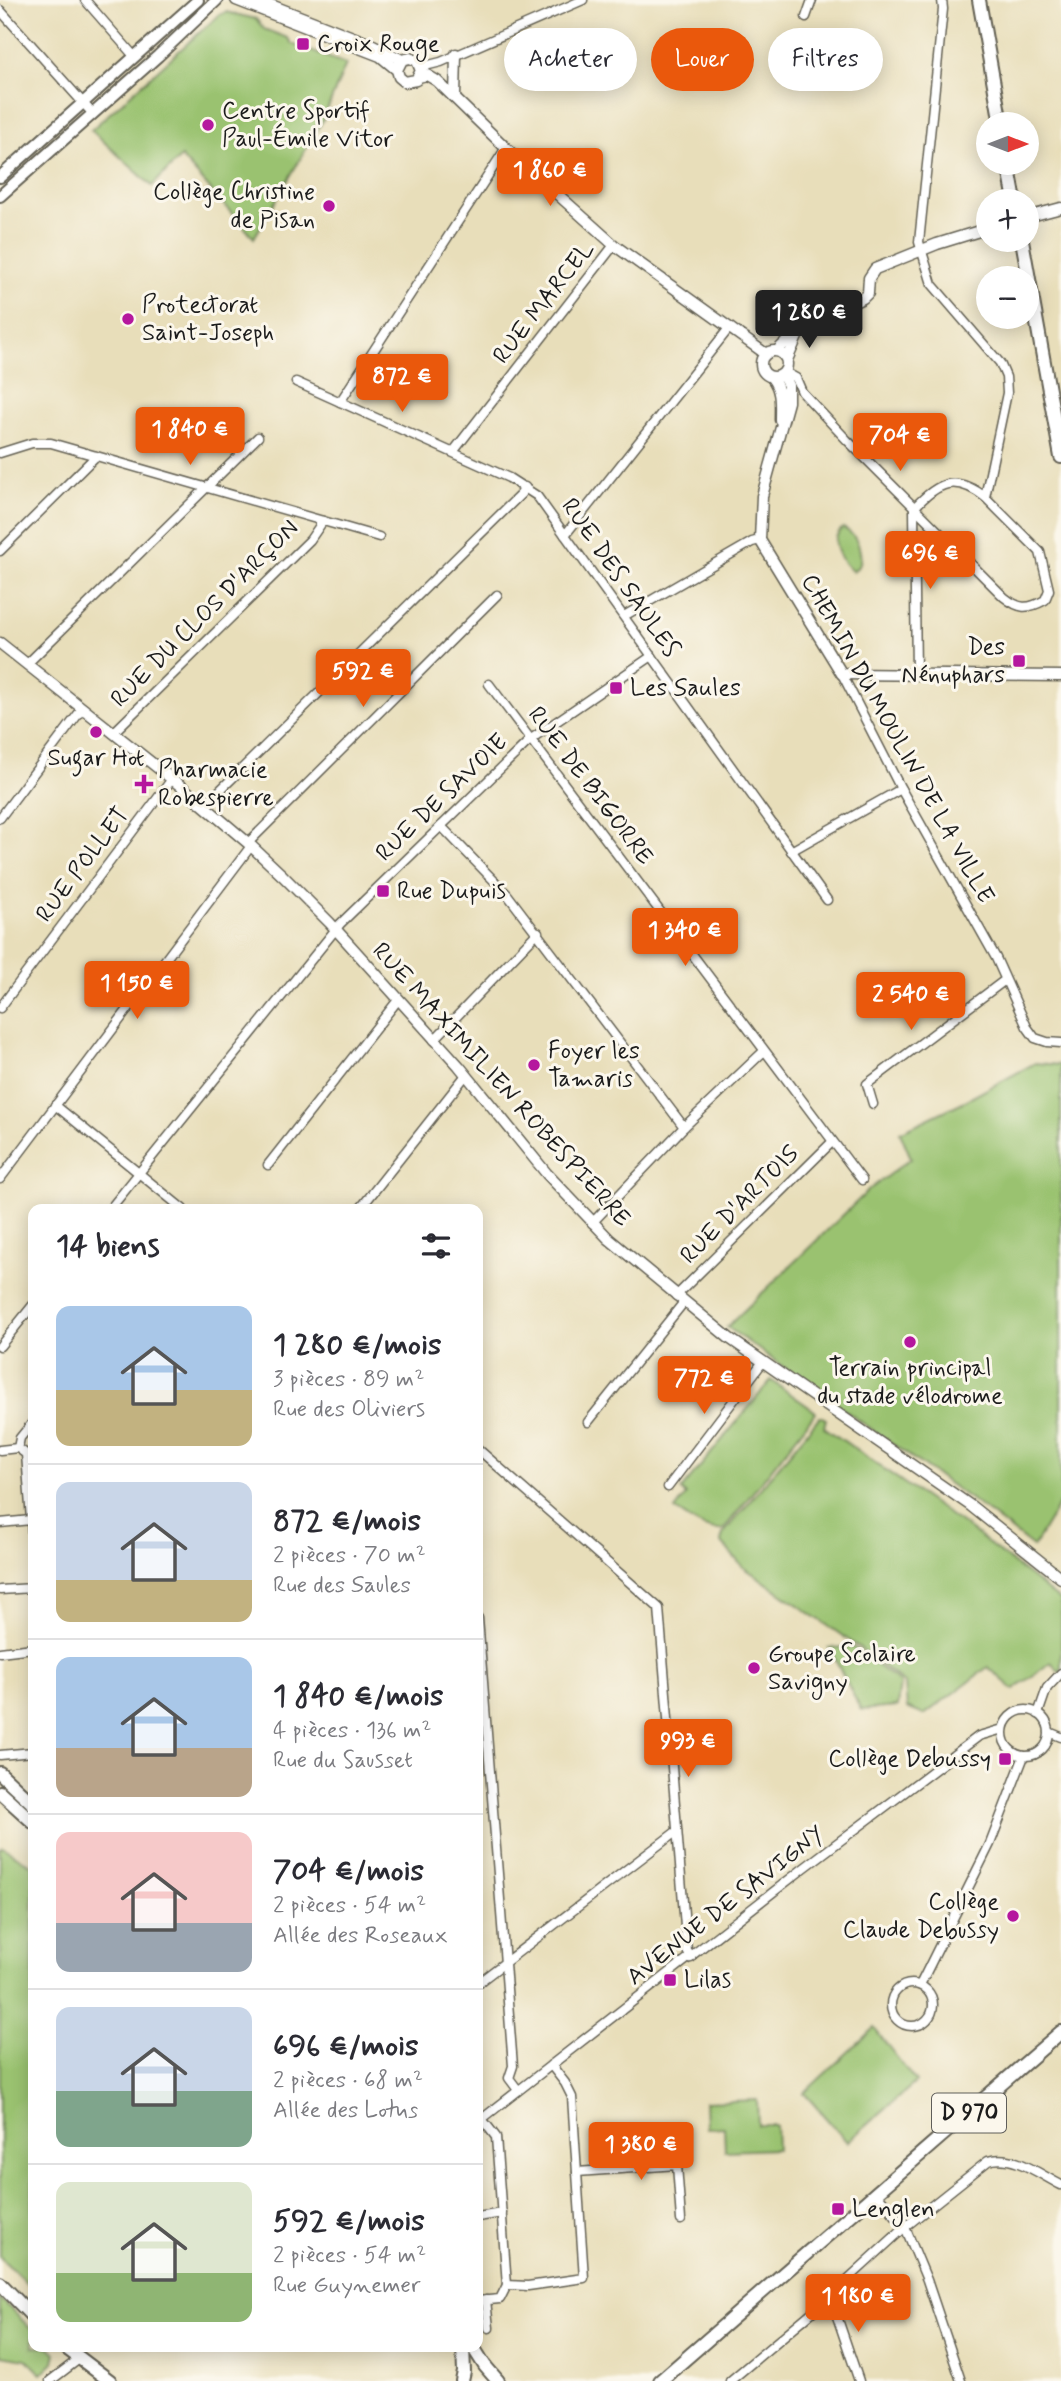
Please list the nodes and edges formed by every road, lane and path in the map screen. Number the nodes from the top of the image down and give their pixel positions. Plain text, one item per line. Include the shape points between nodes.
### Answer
1 (85, 0) edge
2 (198, 0) edge
3 (217, 0) edge
4 (236, 0) edge
5 (258, 0) edge
6 (583, 0) edge
7 (812, 0) edge
8 (942, 0) edge
9 (979, 0) edge
10 (0, 10) edge
11 (806, 17) dead end
12 (456, 54) junction
13 (134, 56) junction
14 (400, 65) junction
15 (419, 72) junction
16 (455, 98) junction
17 (83, 103) junction
18 (999, 112) edge
19 (93, 114) junction
20 (506, 148) junction
21 (0, 177) edge
22 (0, 196) edge
23 (1061, 208) edge
24 (1039, 214) edge
25 (976, 232) edge
26 (614, 245) junction
27 (920, 251) junction
28 (1024, 252) edge
29 (803, 325) junction
30 (730, 327) junction
31 (768, 356) junction
32 (786, 360) junction
33 (779, 375) junction
34 (296, 382) dead end
35 (340, 402) junction
36 (1057, 410) edge
37 (258, 437) dead end
38 (453, 452) junction
39 (0, 453) edge
40 (96, 456) junction
41 (1061, 457) edge
42 (206, 486) junction
43 (525, 487) junction
44 (985, 498) junction
45 (914, 508) junction
46 (323, 521) junction
47 (565, 535) junction
48 (379, 537) dead end
49 (760, 540) junction
50 (0, 551) edge
51 (497, 595) dead end
52 (624, 616) junction
53 (0, 643) edge
54 (652, 656) junction
55 (27, 664) junction
56 (842, 674) junction
57 (916, 674) junction
58 (1061, 676) edge
59 (489, 684) dead end
60 (82, 709) junction
61 (113, 733) junction
62 (531, 739) junction
63 (172, 779) junction
64 (901, 789) junction
65 (204, 806) junction
66 (0, 818) edge
67 (441, 826) junction
68 (249, 844) junction
69 (791, 851) junction
70 (827, 900) dead end
71 (336, 930) junction
72 (538, 932) junction
73 (1004, 980) junction
74 (398, 1000) junction
75 (0, 1008) edge
76 (434, 1040) junction
77 (1061, 1043) edge
78 (764, 1051) junction
79 (466, 1075) junction
80 (873, 1104) dead end
81 (55, 1105) junction
82 (684, 1127) junction
83 (832, 1142) junction
84 (268, 1165) dead end
85 (139, 1174) junction
86 (0, 1179) edge
87 (862, 1180) dead end
88 (114, 1204) edge
89 (177, 1204) edge
90 (364, 1204) edge
91 (592, 1223) junction
92 (680, 1299) junction
93 (28, 1311) edge
94 (0, 1346) edge
95 (762, 1363) junction
96 (588, 1422) dead end
97 (28, 1428) edge
98 (18, 1448) junction
99 (0, 1450) edge
100 (483, 1453) edge
101 (28, 1480) edge
102 (668, 1487) dead end
103 (28, 1520) edge
104 (0, 1522) edge
105 (1061, 1578) edge
106 (28, 1588) edge
107 (0, 1590) edge
108 (28, 1649) edge
109 (0, 1652) edge
110 (1061, 1673) edge
111 (1038, 1714) junction
112 (483, 1727) edge
113 (1003, 1729) junction
114 (1049, 1732) junction
115 (1061, 1737) edge
116 (28, 1752) edge
117 (0, 1755) edge
118 (1024, 1756) junction
119 (0, 1773) edge
120 (0, 1792) edge
121 (28, 1799) edge
122 (28, 1817) edge
123 (677, 1831) junction
124 (691, 1958) junction
125 (505, 1962) junction
126 (483, 1974) edge
127 (487, 1976) junction
128 (483, 1979) edge
129 (920, 1985) junction
130 (1061, 2032) edge
131 (551, 2065) junction
132 (518, 2090) junction
133 (483, 2119) edge
134 (483, 2124) edge
135 (577, 2172) junction
136 (1061, 2185) edge
137 (877, 2194) junction
138 (502, 2213) junction
139 (483, 2216) edge
140 (681, 2220) dead end
141 (905, 2227) junction
142 (0, 2283) edge
143 (507, 2285) junction
144 (830, 2296) junction
145 (483, 2301) edge
146 (483, 2305) edge
147 (28, 2312) edge
148 (489, 2328) dead end
149 (71, 2352) edge
150 (463, 2352) edge
151 (476, 2352) edge
152 (79, 2359) junction
153 (50, 2381) edge
154 (110, 2381) edge
155 (462, 2381) edge
156 (498, 2381) edge
157 (660, 2381) edge
158 (730, 2381) edge
159 (859, 2381) edge
160 (961, 2381) edge

1 - 13 street
2 - 13 main road
3 - 19 main road
4 - 14 street
5 - 14 street via 373,46
6 - 12 street
7 - 11 street
8 - 27 street
9 - 18 main road
10 - 17 street
12 - 15 street
12 - 16 street
13 - 17 main road
14 - 15 street via 413,59
14 - 15 street via 399,77 405,82 412,82
15 - 16 street
16 - 20 street
17 - 19 street
17 - 21 main road
19 - 22 main road
20 - 26 street
20 - 35 street
23 - 24 street
25 - 27 street
26 - 30 street
26 - 38 street, RUE MARCEL
27 - 29 street via 875,269 867,293 859,300
27 - 44 street via 932,284 1000,363 1006,377 1007,393
28 - 36 main road
29 - 31 street
29 - 32 street
30 - 31 street
30 - 47 street
31 - 32 street
31 - 33 street via 762,370
32 - 33 street
33 - 45 street via 796,378 802,392
33 - 49 street via 780,428 762,496
34 - 35 street, RUE DES SAULES
35 - 38 street, RUE DES SAULES
36 - 41 main road
37 - 42 street
38 - 43 street, RUE DES SAULES
39 - 40 street via 32,443 51,443
40 - 42 street
40 - 50 street
42 - 46 street
42 - 55 street
43 - 47 street, RUE DES SAULES via 547,507
43 - 65 street
44 - 45 street via 971,487 952,482 937,486
44 - 45 street via 1041,552 1049,590 1045,600 1016,607
45 - 57 street
46 - 48 street
46 - 61 street, RUE DU CLOS D'ARÇON via 310,540
47 - 52 street, RUE DES SAULES
49 - 52 street
49 - 56 street, CHEMIN DU MOULIN DE LA VILLE
51 - 68 street
52 - 54 street, RUE DES SAULES
53 - 55 street, RUE MAXIMILIEN ROBESPIERRE
54 - 62 street, RUE DE SAVOIE
54 - 69 street, RUE DES SAULES
55 - 60 street, RUE MAXIMILIEN ROBESPIERRE
56 - 57 street
56 - 64 street, CHEMIN DU MOULIN DE LA VILLE
57 - 58 street
59 - 62 street, RUE DE BIGORRE
60 - 61 street, RUE MAXIMILIEN ROBESPIERRE
60 - 66 street
61 - 63 street, RUE MAXIMILIEN ROBESPIERRE
62 - 67 street, RUE DE SAVOIE
62 - 78 street, RUE DE BIGORRE
63 - 65 street, RUE MAXIMILIEN ROBESPIERRE
63 - 75 street, RUE POLLET
64 - 69 street
64 - 73 street, CHEMIN DU MOULIN DE LA VILLE
65 - 68 street, RUE MAXIMILIEN ROBESPIERRE
67 - 71 street, RUE DE SAVOIE
67 - 72 street via 508,894
68 - 71 street, RUE MAXIMILIEN ROBESPIERRE
68 - 81 street
69 - 70 street, RUE DES SAULES
71 - 74 street, RUE MAXIMILIEN ROBESPIERRE
71 - 85 street, RUE DE SAVOIE
72 - 76 street
72 - 82 street
73 - 77 street, CHEMIN DU MOULIN DE LA VILLE via 1035,1038
73 - 80 street via 867,1084
74 - 76 street, RUE MAXIMILIEN ROBESPIERRE
74 - 84 street
76 - 79 street, RUE MAXIMILIEN ROBESPIERRE
78 - 82 street
78 - 83 street, RUE DE BIGORRE
79 - 90 street
79 - 91 street, RUE MAXIMILIEN ROBESPIERRE
81 - 85 street
81 - 86 street
82 - 91 street
83 - 87 street, RUE DE BIGORRE
83 - 92 street, RUE D'ARTOIS
85 - 88 street, RUE DE SAVOIE
85 - 89 street
91 - 92 street, RUE MAXIMILIEN ROBESPIERRE
92 - 95 street, RUE MAXIMILIEN ROBESPIERRE
92 - 96 street, RUE D'ARTOIS
93 - 94 street
95 - 102 street
95 - 105 street, RUE MAXIMILIEN ROBESPIERRE via 971,1506
97 - 98 street
98 - 99 street
98 - 101 street via 26,1454
100 - 123 street via 659,1608
103 - 104 street
106 - 107 street
108 - 109 street
110 - 111 street via 1047,1688
111 - 113 street via 1017,1712
111 - 114 street
112 - 125 street
113 - 118 street via 1006,1744
113 - 124 street, AVENUE DE SAVIGNY via 979,1736
114 - 115 street
114 - 118 street via 1039,1752
116 - 117 street
118 - 129 street via 990,1844
119 - 121 main road
120 - 122 main road
123 - 124 street
123 - 125 street
124 - 131 street, AVENUE DE SAVIGNY
125 - 127 street
125 - 132 street via 513,2066 509,2078
126 - 127 street
127 - 128 street
129 - 129 street via 899,1988 891,2000 892,2015 903,2025 923,2024 932,2014 930,1994
130 - 137 main road, D 970
131 - 132 street, AVENUE DE SAVIGNY
131 - 135 street via 572,2097
132 - 133 street, AVENUE DE SAVIGNY
134 - 138 street via 496,2137
135 - 140 street via 677,2165
135 - 143 street via 584,2278
136 - 141 street via 999,2157 979,2166
137 - 141 street
137 - 157 main road, D 970
138 - 139 street
138 - 143 street
141 - 144 street
141 - 160 street
142 - 147 main road
143 - 145 street via 500,2299
144 - 158 street
144 - 159 street
146 - 148 street
149 - 152 main road
150 - 155 main road
151 - 156 main road
152 - 153 street
152 - 154 main road

